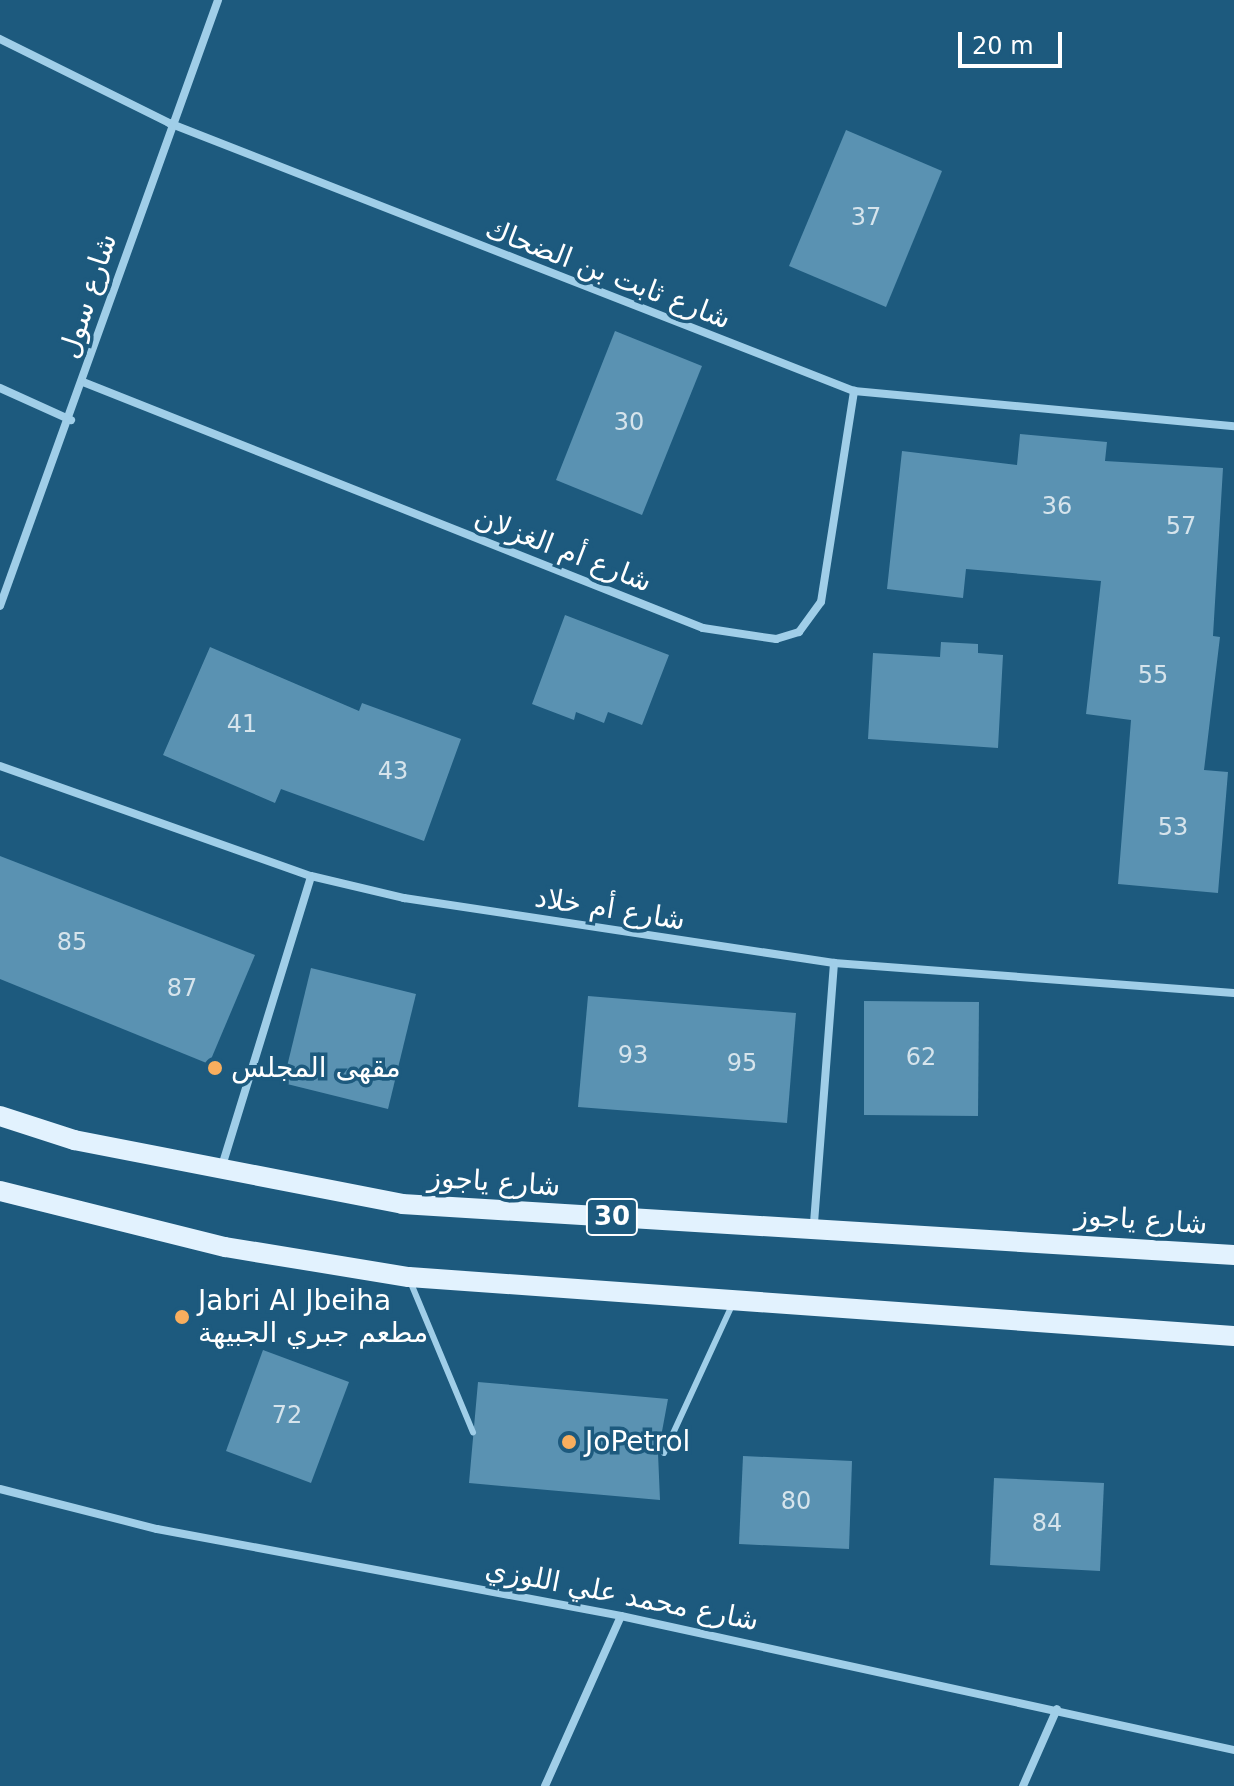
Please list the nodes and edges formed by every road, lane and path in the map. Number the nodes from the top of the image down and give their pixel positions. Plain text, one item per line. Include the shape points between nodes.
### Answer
1 (218, 0) edge
2 (0, 39) edge
3 (169, 123) junction
4 (83, 382) junction
5 (0, 388) edge
6 (854, 391) junction
7 (71, 420) junction
8 (1234, 426) edge
9 (0, 606) edge
10 (0, 766) edge
11 (311, 876) junction
12 (834, 963) junction
13 (1234, 993) edge
14 (0, 1116) edge
15 (220, 1171) junction
16 (0, 1191) edge
17 (814, 1223) junction
18 (1234, 1255) edge
19 (409, 1277) junction
20 (732, 1305) junction
21 (1234, 1336) edge
22 (473, 1432) dead end
23 (664, 1453) dead end
24 (0, 1489) edge
25 (621, 1616) junction
26 (1057, 1709) junction
27 (1234, 1750) edge
28 (545, 1786) edge
29 (1023, 1786) edge

1 - 3 street, شارع سول
2 - 3 street, شارع ثابت بن الضحاك
3 - 4 street, شارع سول
3 - 6 street, شارع ثابت بن الضحاك
4 - 6 street, شارع أم الغزلان via 703,628 776,639 799,632 821,602
4 - 7 street, شارع سول
5 - 7 street
6 - 8 street, شارع ثابت بن الضحاك
7 - 9 street, شارع سول
10 - 11 street, شارع أم خلاد
11 - 12 street, شارع أم خلاد via 622,935
11 - 15 street
12 - 13 street, شارع أم خلاد
12 - 17 street
14 - 15 main road, شارع ياجوز / 30
15 - 17 main road, شارع ياجوز / 30 via 500,1213
16 - 19 main road via 225,1247
17 - 18 main road, شارع ياجوز / 30
19 - 20 main road
19 - 22 lane
20 - 21 main road
20 - 23 lane
24 - 25 street, شارع محمد علي اللوزي via 157,1529
25 - 26 street, شارع محمد علي اللوزي
25 - 28 street
26 - 27 street, شارع محمد علي اللوزي
26 - 29 street

